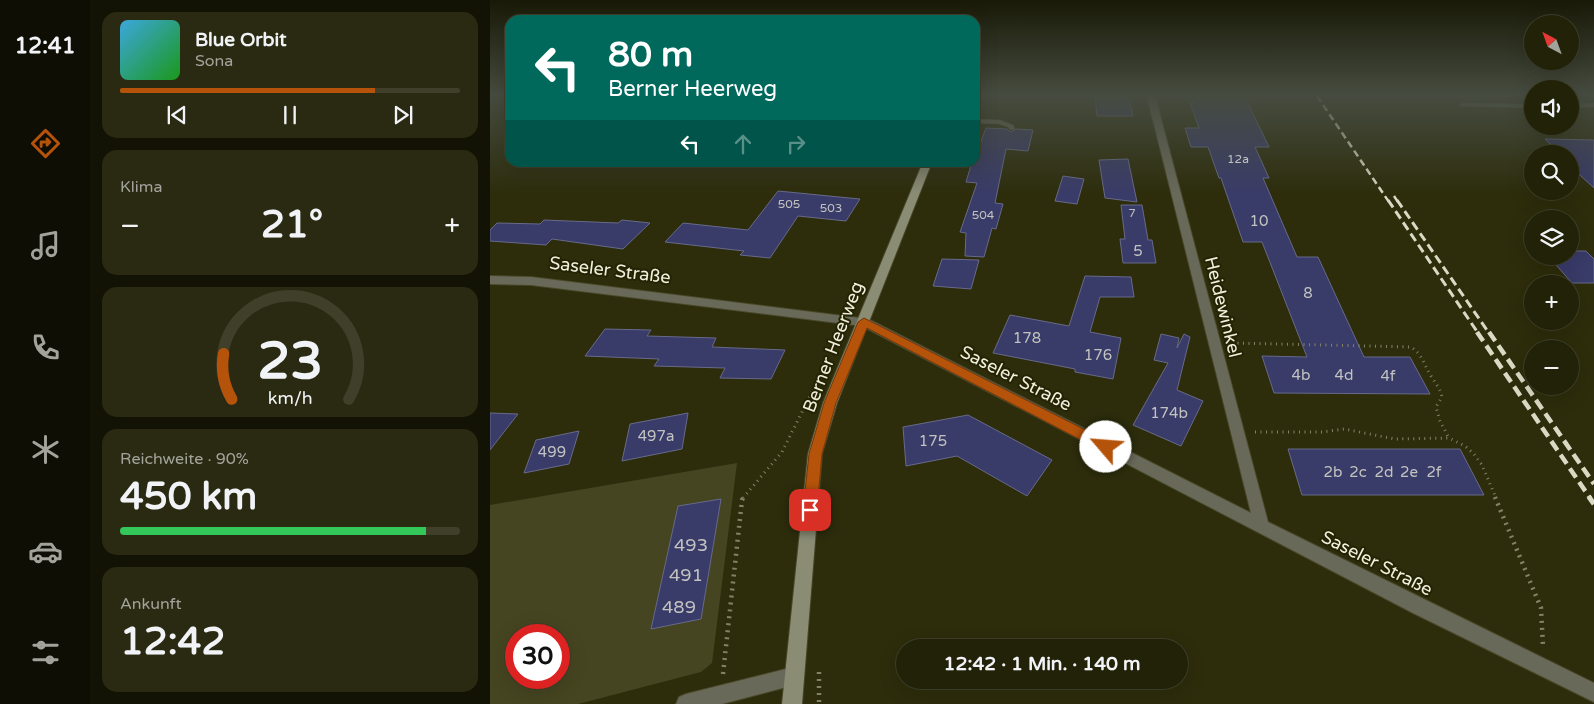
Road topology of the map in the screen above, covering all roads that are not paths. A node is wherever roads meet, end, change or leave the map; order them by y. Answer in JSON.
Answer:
{"nodes":[{"id":1,"x":1159,"y":129,"type":"edge"},
{"id":2,"x":926,"y":167,"type":"edge"},
{"id":3,"x":490,"y":280,"type":"edge"},
{"id":4,"x":864,"y":322,"type":"junction"},
{"id":5,"x":1262,"y":527,"type":"junction"},
{"id":6,"x":794,"y":676,"type":"junction"},
{"id":7,"x":1594,"y":693,"type":"edge"},
{"id":8,"x":686,"y":704,"type":"edge"},
{"id":9,"x":792,"y":704,"type":"edge"}],
"edges":[{"from":1,"to":5,"type":"street","name":"Heidewinkel"},
{"from":2,"to":4,"type":"main road","name":"Berner Heerweg"},
{"from":3,"to":4,"type":"street","name":"Saseler Straße"},
{"from":4,"to":5,"type":"street","name":"Saseler Straße"},
{"from":4,"to":6,"type":"main road","name":"Berner Heerweg"},
{"from":5,"to":7,"type":"street","name":"Saseler Straße"},
{"from":6,"to":8,"type":"street"},
{"from":6,"to":9,"type":"main road","name":"Berner Heerweg"}]}
